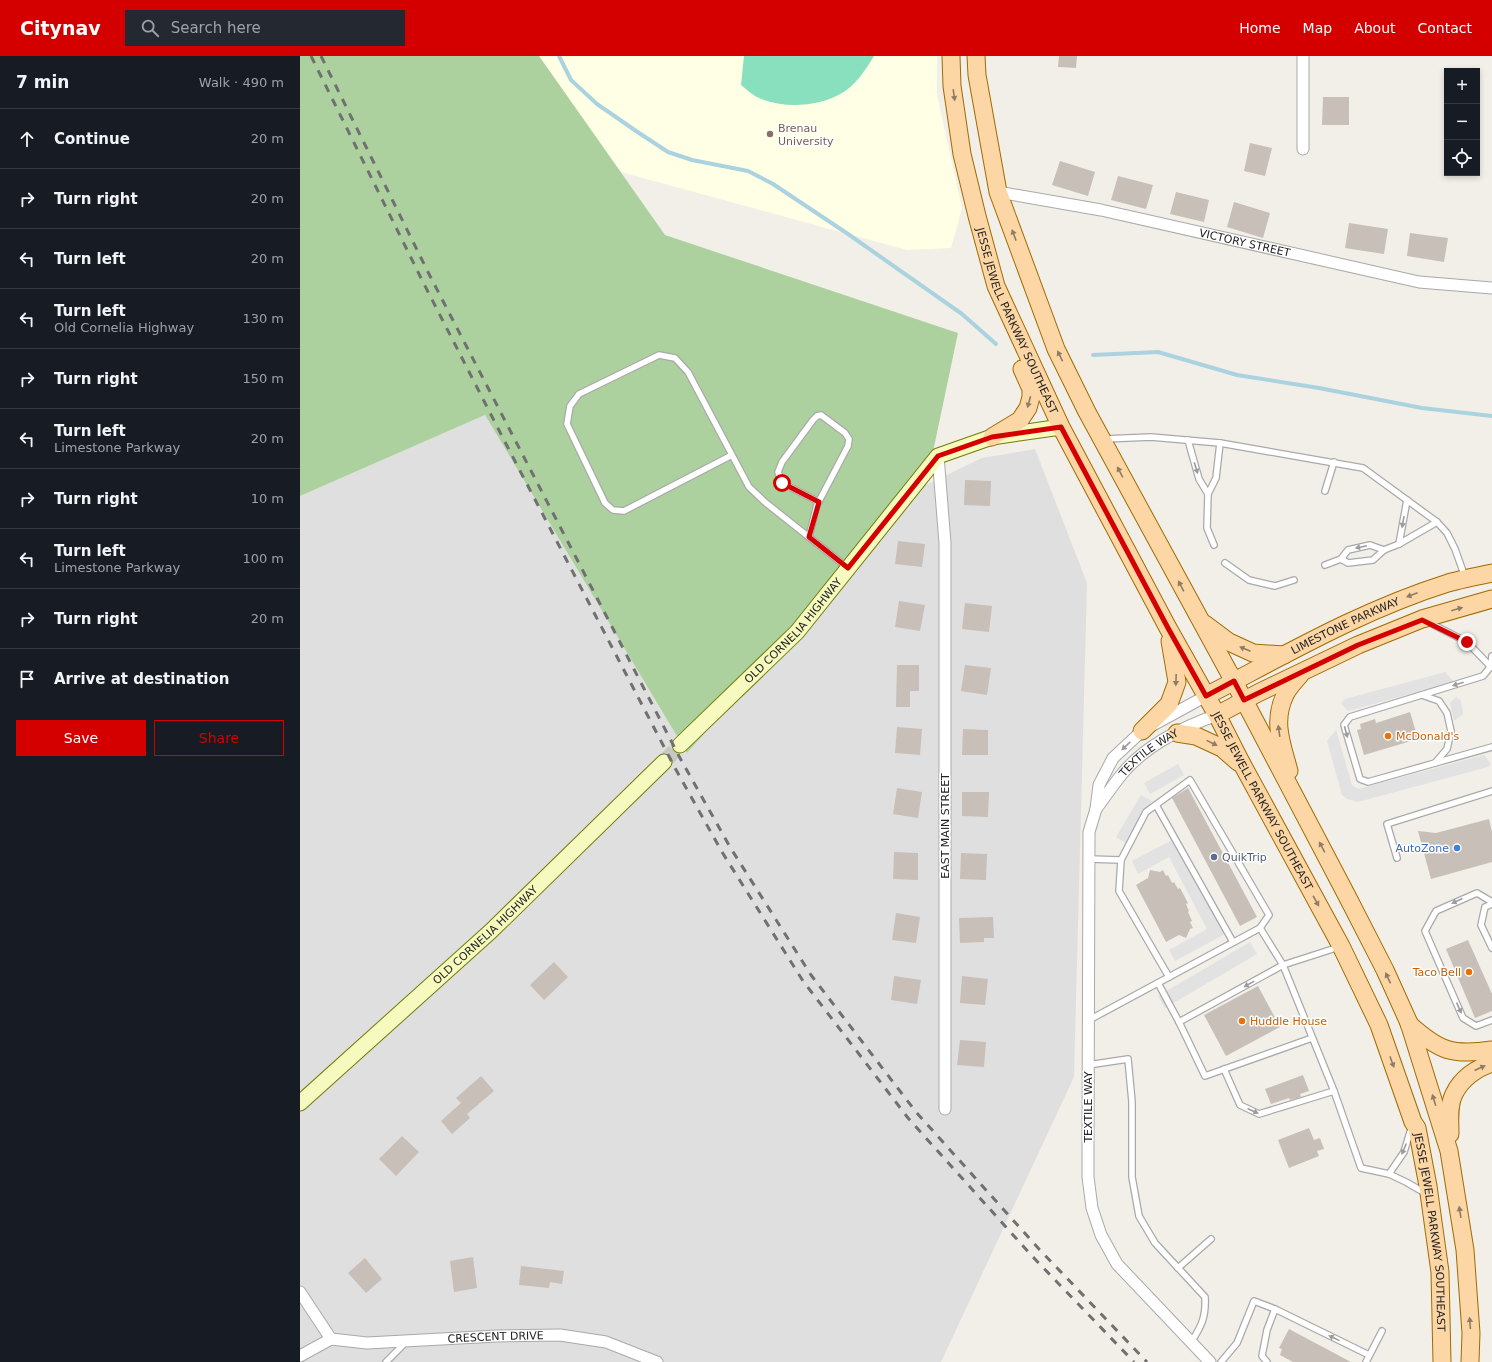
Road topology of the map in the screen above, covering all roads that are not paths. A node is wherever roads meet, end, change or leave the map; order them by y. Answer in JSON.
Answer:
{"nodes":[{"id":1,"x":951,"y":56,"type":"edge"},
{"id":2,"x":976,"y":56,"type":"edge"},
{"id":3,"x":1303,"y":56,"type":"edge"},
{"id":4,"x":1303,"y":149,"type":"dead end"},
{"id":5,"x":998,"y":192,"type":"junction"},
{"id":6,"x":1492,"y":288,"type":"edge"},
{"id":7,"x":1013,"y":325,"type":"junction"},
{"id":8,"x":1061,"y":427,"type":"junction"},
{"id":9,"x":992,"y":437,"type":"junction"},
{"id":10,"x":1102,"y":439,"type":"junction"},
{"id":11,"x":1188,"y":440,"type":"junction"},
{"id":12,"x":1220,"y":442,"type":"junction"},
{"id":13,"x":732,"y":455,"type":"junction"},
{"id":14,"x":938,"y":456,"type":"junction"},
{"id":15,"x":1334,"y":462,"type":"junction"},
{"id":16,"x":1325,"y":491,"type":"dead end"},
{"id":17,"x":1208,"y":494,"type":"junction"},
{"id":18,"x":1407,"y":500,"type":"junction"},
{"id":19,"x":819,"y":502,"type":"junction"},
{"id":20,"x":1437,"y":522,"type":"junction"},
{"id":21,"x":809,"y":537,"type":"junction"},
{"id":22,"x":1399,"y":544,"type":"junction"},
{"id":23,"x":1214,"y":545,"type":"dead end"},
{"id":24,"x":1384,"y":550,"type":"junction"},
{"id":25,"x":1341,"y":559,"type":"junction"},
{"id":26,"x":1224,"y":563,"type":"dead end"},
{"id":27,"x":1325,"y":565,"type":"dead end"},
{"id":28,"x":848,"y":568,"type":"junction"},
{"id":29,"x":1492,"y":573,"type":"edge"},
{"id":30,"x":1466,"y":579,"type":"junction"},
{"id":31,"x":1294,"y":580,"type":"dead end"},
{"id":32,"x":1492,"y":599,"type":"edge"},
{"id":33,"x":1200,"y":620,"type":"junction"},
{"id":34,"x":1422,"y":620,"type":"junction"},
{"id":35,"x":1168,"y":628,"type":"junction"},
{"id":36,"x":1284,"y":655,"type":"junction"},
{"id":37,"x":1492,"y":656,"type":"edge"},
{"id":38,"x":1491,"y":667,"type":"edge"},
{"id":39,"x":1301,"y":673,"type":"junction"},
{"id":40,"x":1234,"y":681,"type":"junction"},
{"id":41,"x":1422,"y":695,"type":"junction"},
{"id":42,"x":1206,"y":696,"type":"junction"},
{"id":43,"x":1244,"y":700,"type":"junction"},
{"id":44,"x":1217,"y":715,"type":"junction"},
{"id":45,"x":1142,"y":731,"type":"junction"},
{"id":46,"x":1177,"y":733,"type":"junction"},
{"id":47,"x":680,"y":745,"type":"tunnel mouth"},
{"id":48,"x":1492,"y":747,"type":"edge"},
{"id":49,"x":664,"y":762,"type":"tunnel mouth"},
{"id":50,"x":1435,"y":763,"type":"junction"},
{"id":51,"x":1242,"y":764,"type":"junction"},
{"id":52,"x":1492,"y":791,"type":"edge"},
{"id":53,"x":1295,"y":796,"type":"junction"},
{"id":54,"x":1156,"y":805,"type":"junction"},
{"id":55,"x":1096,"y":810,"type":"junction"},
{"id":56,"x":1397,"y":858,"type":"dead end"},
{"id":57,"x":1089,"y":859,"type":"junction"},
{"id":58,"x":1121,"y":860,"type":"junction"},
{"id":59,"x":1492,"y":903,"type":"edge"},
{"id":60,"x":1260,"y":928,"type":"junction"},
{"id":61,"x":1233,"y":942,"type":"junction"},
{"id":62,"x":1340,"y":946,"type":"junction"},
{"id":63,"x":1492,"y":948,"type":"edge"},
{"id":64,"x":1283,"y":965,"type":"junction"},
{"id":65,"x":1169,"y":977,"type":"junction"},
{"id":66,"x":1158,"y":982,"type":"junction"},
{"id":67,"x":1088,"y":1020,"type":"junction"},
{"id":68,"x":1492,"y":1020,"type":"edge"},
{"id":69,"x":1179,"y":1022,"type":"junction"},
{"id":70,"x":1409,"y":1023,"type":"junction"},
{"id":71,"x":1312,"y":1038,"type":"junction"},
{"id":72,"x":1492,"y":1050,"type":"edge"},
{"id":73,"x":1492,"y":1063,"type":"edge"},
{"id":74,"x":1088,"y":1065,"type":"junction"},
{"id":75,"x":1224,"y":1070,"type":"junction"},
{"id":76,"x":1334,"y":1091,"type":"junction"},
{"id":77,"x":300,"y":1103,"type":"edge"},
{"id":78,"x":945,"y":1109,"type":"dead end"},
{"id":79,"x":1414,"y":1122,"type":"junction"},
{"id":80,"x":1449,"y":1151,"type":"junction"},
{"id":81,"x":1389,"y":1174,"type":"junction"},
{"id":82,"x":1430,"y":1196,"type":"junction"},
{"id":83,"x":1211,"y":1239,"type":"dead end"},
{"id":84,"x":1178,"y":1268,"type":"junction"},
{"id":85,"x":300,"y":1292,"type":"edge"},
{"id":86,"x":1275,"y":1309,"type":"junction"},
{"id":87,"x":1382,"y":1331,"type":"dead end"},
{"id":88,"x":330,"y":1339,"type":"junction"},
{"id":89,"x":408,"y":1341,"type":"junction"},
{"id":90,"x":1191,"y":1342,"type":"junction"},
{"id":91,"x":1369,"y":1355,"type":"junction"},
{"id":92,"x":300,"y":1356,"type":"edge"},
{"id":93,"x":1440,"y":1359,"type":"edge"},
{"id":94,"x":386,"y":1362,"type":"edge"},
{"id":95,"x":657,"y":1362,"type":"edge"},
{"id":96,"x":1210,"y":1362,"type":"edge"},
{"id":97,"x":1221,"y":1362,"type":"edge"},
{"id":98,"x":1267,"y":1362,"type":"edge"},
{"id":99,"x":1366,"y":1362,"type":"edge"},
{"id":100,"x":1470,"y":1362,"type":"edge"}],
"edges":[{"from":1,"to":7,"type":"main road","name":"JESSE JEWELL PARKWAY SOUTHEAST","one_way":true},
{"from":2,"to":5,"type":"main road"},
{"from":3,"to":4,"type":"street"},
{"from":5,"to":6,"type":"street","name":"VICTORY STREET"},
{"from":10,"to":5,"type":"main road","one_way":true},
{"from":7,"to":8,"type":"main road","name":"JESSE JEWELL PARKWAY SOUTHEAST"},
{"from":7,"to":9,"type":"main road","one_way":true},
{"from":8,"to":9,"type":"street"},
{"from":8,"to":35,"type":"main road","name":"JESSE JEWELL PARKWAY SOUTHEAST"},
{"from":9,"to":14,"type":"street"},
{"from":10,"to":11,"type":"lane"},
{"from":33,"to":10,"type":"main road","one_way":true},
{"from":11,"to":12,"type":"lane"},
{"from":11,"to":17,"type":"lane","one_way":true},
{"from":12,"to":15,"type":"lane"},
{"from":12,"to":17,"type":"lane"},
{"from":13,"to":13,"type":"lane"},
{"from":13,"to":21,"type":"lane"},
{"from":14,"to":28,"type":"street","name":"OLD CORNELIA HIGHWAY"},
{"from":14,"to":78,"type":"street","name":"EAST MAIN STREET"},
{"from":15,"to":16,"type":"lane"},
{"from":15,"to":18,"type":"lane"},
{"from":17,"to":23,"type":"lane"},
{"from":18,"to":20,"type":"lane"},
{"from":18,"to":22,"type":"lane","one_way":true},
{"from":19,"to":19,"type":"lane"},
{"from":19,"to":21,"type":"lane"},
{"from":20,"to":22,"type":"lane"},
{"from":20,"to":30,"type":"lane"},
{"from":21,"to":28,"type":"lane"},
{"from":22,"to":24,"type":"lane"},
{"from":24,"to":25,"type":"lane"},
{"from":24,"to":25,"type":"lane","one_way":true},
{"from":25,"to":27,"type":"lane"},
{"from":26,"to":31,"type":"lane"},
{"from":28,"to":47,"type":"street","name":"OLD CORNELIA HIGHWAY"},
{"from":29,"to":30,"type":"main road","name":"LIMESTONE PARKWAY"},
{"from":30,"to":36,"type":"main road","name":"LIMESTONE PARKWAY","one_way":true},
{"from":34,"to":32,"type":"main road","name":"LIMESTONE PARKWAY","one_way":true},
{"from":36,"to":33,"type":"main road","one_way":true},
{"from":33,"to":40,"type":"main road"},
{"from":34,"to":38,"type":"lane"},
{"from":34,"to":39,"type":"main road","name":"LIMESTONE PARKWAY"},
{"from":35,"to":42,"type":"main road","name":"JESSE JEWELL PARKWAY SOUTHEAST"},
{"from":35,"to":45,"type":"main road","one_way":true},
{"from":36,"to":40,"type":"main road","name":"LIMESTONE PARKWAY"},
{"from":37,"to":38,"type":"lane"},
{"from":38,"to":41,"type":"lane","one_way":true},
{"from":39,"to":43,"type":"main road","name":"LIMESTONE PARKWAY"},
{"from":53,"to":39,"type":"main road","one_way":true},
{"from":40,"to":42,"type":"main road","name":"LIMESTONE PARKWAY"},
{"from":40,"to":43,"type":"main road"},
{"from":41,"to":50,"type":"lane"},
{"from":41,"to":50,"type":"lane","one_way":true},
{"from":42,"to":44,"type":"main road","name":"JESSE JEWELL PARKWAY SOUTHEAST"},
{"from":42,"to":45,"type":"street","name":"TEXTILE WAY"},
{"from":43,"to":44,"type":"main road","name":"LIMESTONE PARKWAY"},
{"from":43,"to":53,"type":"main road"},
{"from":44,"to":46,"type":"street","name":"TEXTILE WAY"},
{"from":44,"to":51,"type":"main road","name":"JESSE JEWELL PARKWAY SOUTHEAST"},
{"from":45,"to":55,"type":"street","name":"TEXTILE WAY","one_way":true},
{"from":46,"to":51,"type":"main road","one_way":true},
{"from":46,"to":55,"type":"street","name":"TEXTILE WAY"},
{"from":48,"to":50,"type":"lane"},
{"from":49,"to":77,"type":"street","name":"OLD CORNELIA HIGHWAY"},
{"from":51,"to":62,"type":"main road","name":"JESSE JEWELL PARKWAY SOUTHEAST","one_way":true},
{"from":52,"to":56,"type":"lane"},
{"from":70,"to":53,"type":"main road","one_way":true},
{"from":54,"to":58,"type":"lane"},
{"from":54,"to":60,"type":"lane"},
{"from":54,"to":61,"type":"lane"},
{"from":55,"to":57,"type":"street","name":"TEXTILE WAY"},
{"from":57,"to":58,"type":"lane"},
{"from":57,"to":67,"type":"street","name":"TEXTILE WAY"},
{"from":58,"to":65,"type":"lane"},
{"from":59,"to":63,"type":"lane"},
{"from":59,"to":68,"type":"lane","one_way":true},
{"from":60,"to":61,"type":"lane"},
{"from":60,"to":64,"type":"lane"},
{"from":61,"to":65,"type":"lane"},
{"from":62,"to":64,"type":"lane"},
{"from":62,"to":79,"type":"main road","name":"JESSE JEWELL PARKWAY SOUTHEAST","one_way":true},
{"from":64,"to":69,"type":"lane","one_way":true},
{"from":64,"to":71,"type":"lane"},
{"from":65,"to":66,"type":"lane"},
{"from":66,"to":67,"type":"lane"},
{"from":66,"to":69,"type":"lane"},
{"from":67,"to":74,"type":"street","name":"TEXTILE WAY"},
{"from":69,"to":75,"type":"lane"},
{"from":70,"to":72,"type":"main road"},
{"from":80,"to":70,"type":"main road","one_way":true},
{"from":71,"to":75,"type":"lane"},
{"from":71,"to":76,"type":"lane"},
{"from":80,"to":73,"type":"main road","one_way":true},
{"from":74,"to":84,"type":"lane"},
{"from":74,"to":90,"type":"street","name":"TEXTILE WAY"},
{"from":75,"to":76,"type":"lane","one_way":true},
{"from":76,"to":81,"type":"lane"},
{"from":79,"to":81,"type":"lane","one_way":true},
{"from":79,"to":82,"type":"main road","name":"JESSE JEWELL PARKWAY SOUTHEAST"},
{"from":100,"to":80,"type":"main road","one_way":true},
{"from":81,"to":82,"type":"lane"},
{"from":82,"to":93,"type":"main road","name":"JESSE JEWELL PARKWAY SOUTHEAST"},
{"from":83,"to":84,"type":"lane"},
{"from":84,"to":90,"type":"lane"},
{"from":85,"to":88,"type":"street"},
{"from":91,"to":86,"type":"lane","one_way":true},
{"from":86,"to":97,"type":"lane"},
{"from":86,"to":98,"type":"lane"},
{"from":87,"to":91,"type":"lane"},
{"from":88,"to":89,"type":"street","name":"CRESCENT DRIVE"},
{"from":88,"to":92,"type":"street"},
{"from":89,"to":94,"type":"lane"},
{"from":89,"to":95,"type":"street","name":"CRESCENT DRIVE"},
{"from":90,"to":96,"type":"street","name":"TEXTILE WAY"},
{"from":91,"to":99,"type":"lane"}]}
